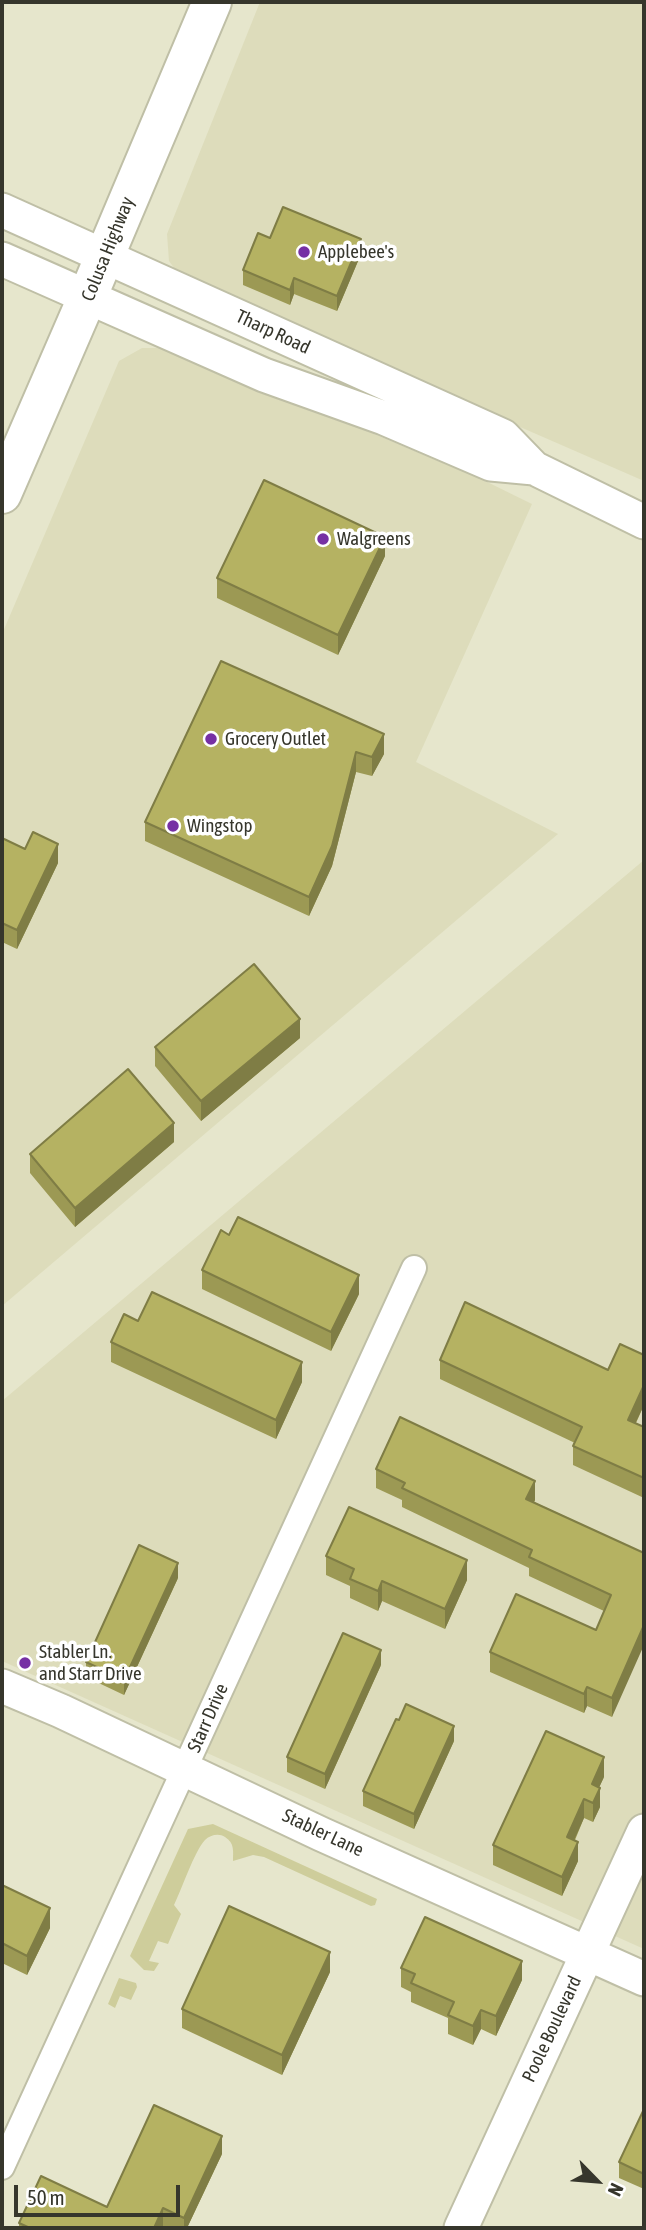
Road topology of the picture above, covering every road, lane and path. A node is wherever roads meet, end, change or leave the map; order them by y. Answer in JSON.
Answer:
{"nodes":[{"id":1,"x":212,"y":2,"type":"edge"},
{"id":2,"x":2,"y":210,"type":"edge"},
{"id":3,"x":105,"y":256,"type":"junction"},
{"id":4,"x":2,"y":259,"type":"edge"},
{"id":5,"x":87,"y":298,"type":"junction"},
{"id":6,"x":534,"y":468,"type":"junction"},
{"id":7,"x":2,"y":494,"type":"edge"},
{"id":8,"x":644,"y":522,"type":"edge"},
{"id":9,"x":414,"y":1268,"type":"dead end"},
{"id":10,"x":2,"y":1686,"type":"edge"},
{"id":11,"x":184,"y":1770,"type":"junction"},
{"id":12,"x":644,"y":1830,"type":"edge"},
{"id":13,"x":587,"y":1953,"type":"junction"},
{"id":14,"x":644,"y":1979,"type":"edge"},
{"id":15,"x":2,"y":2167,"type":"edge"},
{"id":16,"x":461,"y":2228,"type":"edge"}],
"edges":[{"from":1,"to":3,"type":"highway","name":"Colusa Highway"},
{"from":2,"to":3,"type":"street","name":"Tharp Road"},
{"from":3,"to":5,"type":"highway","name":"Colusa Highway"},
{"from":3,"to":6,"type":"street","name":"Tharp Road"},
{"from":4,"to":5,"type":"street","name":"Tharp Road"},
{"from":5,"to":6,"type":"street","name":"Tharp Road"},
{"from":5,"to":7,"type":"highway","name":"Colusa Highway"},
{"from":6,"to":8,"type":"street","name":"Tharp Road"},
{"from":9,"to":11,"type":"street","name":"Starr Drive"},
{"from":10,"to":11,"type":"street","name":"Stabler Lane"},
{"from":11,"to":13,"type":"street","name":"Stabler Lane"},
{"from":11,"to":15,"type":"street","name":"Starr Drive"},
{"from":12,"to":13,"type":"street","name":"Poole Boulevard"},
{"from":13,"to":14,"type":"street","name":"Stabler Lane"},
{"from":13,"to":16,"type":"street","name":"Poole Boulevard"}]}
